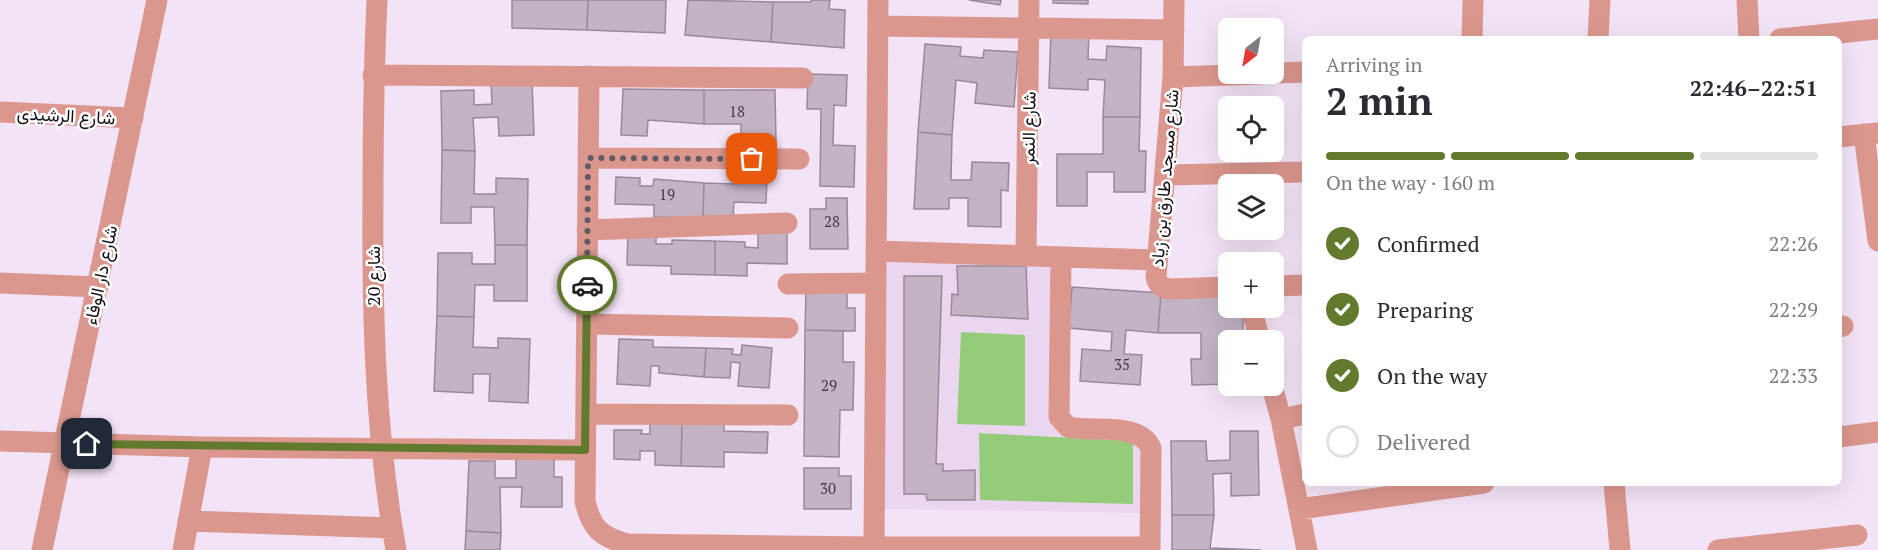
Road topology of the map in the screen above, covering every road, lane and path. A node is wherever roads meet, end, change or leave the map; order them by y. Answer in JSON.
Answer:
{"nodes":[{"id":1,"x":157,"y":0,"type":"edge"},
{"id":2,"x":377,"y":0,"type":"edge"},
{"id":3,"x":878,"y":0,"type":"edge"},
{"id":4,"x":1029,"y":0,"type":"edge"},
{"id":5,"x":1174,"y":0,"type":"edge"},
{"id":6,"x":1473,"y":0,"type":"edge"},
{"id":7,"x":1600,"y":0,"type":"edge"},
{"id":8,"x":1747,"y":0,"type":"edge"},
{"id":9,"x":878,"y":26,"type":"junction"},
{"id":10,"x":1029,"y":28,"type":"junction"},
{"id":11,"x":1878,"y":29,"type":"edge"},
{"id":12,"x":1174,"y":30,"type":"junction"},
{"id":13,"x":1472,"y":36,"type":"edge"},
{"id":14,"x":1598,"y":36,"type":"edge"},
{"id":15,"x":1749,"y":36,"type":"edge"},
{"id":16,"x":1809,"y":36,"type":"edge"},
{"id":17,"x":1302,"y":72,"type":"edge"},
{"id":18,"x":1284,"y":73,"type":"edge"},
{"id":19,"x":373,"y":75,"type":"junction"},
{"id":20,"x":1218,"y":75,"type":"edge"},
{"id":21,"x":588,"y":76,"type":"junction"},
{"id":22,"x":1173,"y":77,"type":"junction"},
{"id":23,"x":803,"y":78,"type":"dead end"},
{"id":24,"x":0,"y":112,"type":"edge"},
{"id":25,"x":133,"y":118,"type":"junction"},
{"id":26,"x":1871,"y":134,"type":"edge"},
{"id":27,"x":1842,"y":137,"type":"edge"},
{"id":28,"x":588,"y":158,"type":"junction"},
{"id":29,"x":799,"y":159,"type":"dead end"},
{"id":30,"x":1302,"y":172,"type":"edge"},
{"id":31,"x":1166,"y":176,"type":"junction"},
{"id":32,"x":787,"y":223,"type":"dead end"},
{"id":33,"x":587,"y":230,"type":"junction"},
{"id":34,"x":1878,"y":241,"type":"edge"},
{"id":35,"x":876,"y":251,"type":"junction"},
{"id":36,"x":1026,"y":256,"type":"junction"},
{"id":37,"x":1061,"y":257,"type":"junction"},
{"id":38,"x":1157,"y":260,"type":"junction"},
{"id":39,"x":0,"y":283,"type":"edge"},
{"id":40,"x":876,"y":283,"type":"junction"},
{"id":41,"x":788,"y":284,"type":"dead end"},
{"id":42,"x":1302,"y":285,"type":"edge"},
{"id":43,"x":1284,"y":286,"type":"edge"},
{"id":44,"x":98,"y":287,"type":"junction"},
{"id":45,"x":1218,"y":287,"type":"edge"},
{"id":46,"x":587,"y":324,"type":"junction"},
{"id":47,"x":788,"y":328,"type":"dead end"},
{"id":48,"x":1275,"y":396,"type":"edge"},
{"id":49,"x":586,"y":414,"type":"junction"},
{"id":50,"x":1302,"y":414,"type":"edge"},
{"id":51,"x":788,"y":415,"type":"dead end"},
{"id":52,"x":1281,"y":418,"type":"junction"},
{"id":53,"x":1878,"y":432,"type":"edge"},
{"id":54,"x":1842,"y":437,"type":"edge"},
{"id":55,"x":0,"y":441,"type":"edge"},
{"id":56,"x":64,"y":444,"type":"junction"},
{"id":57,"x":202,"y":447,"type":"junction"},
{"id":58,"x":381,"y":447,"type":"junction"},
{"id":59,"x":585,"y":450,"type":"junction"},
{"id":60,"x":1463,"y":486,"type":"edge"},
{"id":61,"x":1614,"y":486,"type":"edge"},
{"id":62,"x":1300,"y":509,"type":"junction"},
{"id":63,"x":188,"y":521,"type":"junction"},
{"id":64,"x":392,"y":528,"type":"junction"},
{"id":65,"x":1857,"y":536,"type":"dead end"},
{"id":66,"x":627,"y":547,"type":"edge"},
{"id":67,"x":874,"y":548,"type":"junction"},
{"id":68,"x":1150,"y":548,"type":"edge"},
{"id":69,"x":42,"y":550,"type":"edge"},
{"id":70,"x":183,"y":550,"type":"edge"},
{"id":71,"x":396,"y":550,"type":"edge"},
{"id":72,"x":1308,"y":550,"type":"edge"},
{"id":73,"x":1620,"y":550,"type":"edge"},
{"id":74,"x":1718,"y":550,"type":"edge"}],
"edges":[{"from":1,"to":25,"type":"street","name":"شارع دار الوفاء"},
{"from":2,"to":19,"type":"street","name":"شارع 20"},
{"from":3,"to":9,"type":"street"},
{"from":4,"to":10,"type":"street","name":"شارع النمر"},
{"from":5,"to":12,"type":"street","name":"شارع مسجد طارق بن زياد"},
{"from":6,"to":13,"type":"street"},
{"from":7,"to":14,"type":"street"},
{"from":8,"to":15,"type":"street"},
{"from":9,"to":10,"type":"street"},
{"from":9,"to":35,"type":"street"},
{"from":10,"to":12,"type":"street"},
{"from":10,"to":36,"type":"street","name":"شارع النمر"},
{"from":11,"to":16,"type":"street"},
{"from":12,"to":22,"type":"street","name":"شارع مسجد طارق بن زياد"},
{"from":17,"to":18,"type":"street"},
{"from":19,"to":21,"type":"street"},
{"from":19,"to":58,"type":"street","name":"شارع 20"},
{"from":20,"to":22,"type":"street"},
{"from":21,"to":23,"type":"street"},
{"from":21,"to":28,"type":"street"},
{"from":22,"to":31,"type":"street","name":"شارع مسجد طارق بن زياد"},
{"from":24,"to":25,"type":"street","name":"شارع الرشيدى"},
{"from":25,"to":44,"type":"street","name":"شارع دار الوفاء"},
{"from":26,"to":27,"type":"street"},
{"from":26,"to":34,"type":"street"},
{"from":28,"to":29,"type":"street"},
{"from":28,"to":33,"type":"street"},
{"from":30,"to":31,"type":"street"},
{"from":31,"to":38,"type":"street","name":"شارع مسجد طارق بن زياد"},
{"from":32,"to":33,"type":"street"},
{"from":33,"to":46,"type":"street"},
{"from":35,"to":36,"type":"street"},
{"from":35,"to":40,"type":"street"},
{"from":36,"to":37,"type":"street"},
{"from":37,"to":38,"type":"street"},
{"from":37,"to":68,"type":"street"},
{"from":38,"to":45,"type":"street","name":"شارع مسجد طارق بن زياد"},
{"from":39,"to":44,"type":"street"},
{"from":40,"to":41,"type":"street"},
{"from":40,"to":67,"type":"street"},
{"from":42,"to":43,"type":"street"},
{"from":44,"to":56,"type":"street","name":"شارع دار الوفاء"},
{"from":46,"to":47,"type":"street"},
{"from":46,"to":49,"type":"street"},
{"from":48,"to":52,"type":"street"},
{"from":49,"to":51,"type":"street"},
{"from":49,"to":59,"type":"street"},
{"from":50,"to":52,"type":"street"},
{"from":52,"to":62,"type":"street"},
{"from":53,"to":54,"type":"street"},
{"from":55,"to":56,"type":"street"},
{"from":56,"to":57,"type":"street"},
{"from":56,"to":69,"type":"street","name":"شارع دار الوفاء"},
{"from":57,"to":58,"type":"street"},
{"from":57,"to":63,"type":"street"},
{"from":58,"to":59,"type":"street"},
{"from":58,"to":64,"type":"street","name":"شارع 20"},
{"from":59,"to":66,"type":"street"},
{"from":60,"to":62,"type":"street"},
{"from":61,"to":73,"type":"street"},
{"from":62,"to":72,"type":"street"},
{"from":63,"to":64,"type":"street"},
{"from":63,"to":70,"type":"street"},
{"from":64,"to":71,"type":"street","name":"شارع 20"},
{"from":65,"to":74,"type":"street"},
{"from":66,"to":67,"type":"street"},
{"from":67,"to":68,"type":"street"}]}
